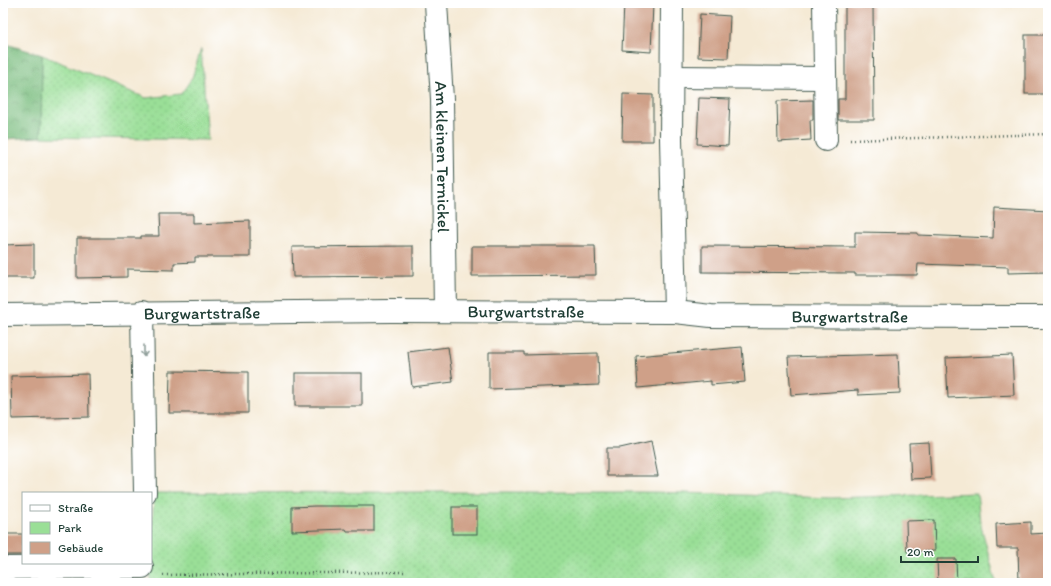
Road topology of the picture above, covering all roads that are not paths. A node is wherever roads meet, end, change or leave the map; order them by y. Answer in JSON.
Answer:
{"nodes":[{"id":1,"x":436,"y":3,"type":"edge"},
{"id":2,"x":672,"y":3,"type":"edge"},
{"id":3,"x":824,"y":3,"type":"edge"},
{"id":4,"x":672,"y":77,"type":"junction"},
{"id":5,"x":824,"y":78,"type":"junction"},
{"id":6,"x":826,"y":140,"type":"road end"},
{"id":7,"x":445,"y":311,"type":"junction"},
{"id":8,"x":142,"y":312,"type":"junction"},
{"id":9,"x":675,"y":312,"type":"junction"},
{"id":10,"x":3,"y":315,"type":"edge"},
{"id":11,"x":1048,"y":317,"type":"edge"},
{"id":12,"x":145,"y":492,"type":"edge"},
{"id":13,"x":3,"y":568,"type":"edge"},
{"id":14,"x":146,"y":572,"type":"edge"}],
"edges":[{"from":1,"to":7,"type":"street","name":"Am kleinen Ternickel"},
{"from":2,"to":4,"type":"street"},
{"from":3,"to":5,"type":"street"},
{"from":4,"to":5,"type":"street"},
{"from":4,"to":9,"type":"street"},
{"from":5,"to":6,"type":"street"},
{"from":7,"to":8,"type":"street","name":"Burgwartstraße"},
{"from":7,"to":9,"type":"street","name":"Burgwartstraße"},
{"from":8,"to":10,"type":"street","name":"Burgwartstraße"},
{"from":8,"to":12,"type":"street","one_way":true},
{"from":9,"to":11,"type":"street","name":"Burgwartstraße"},
{"from":13,"to":14,"type":"street"}]}
